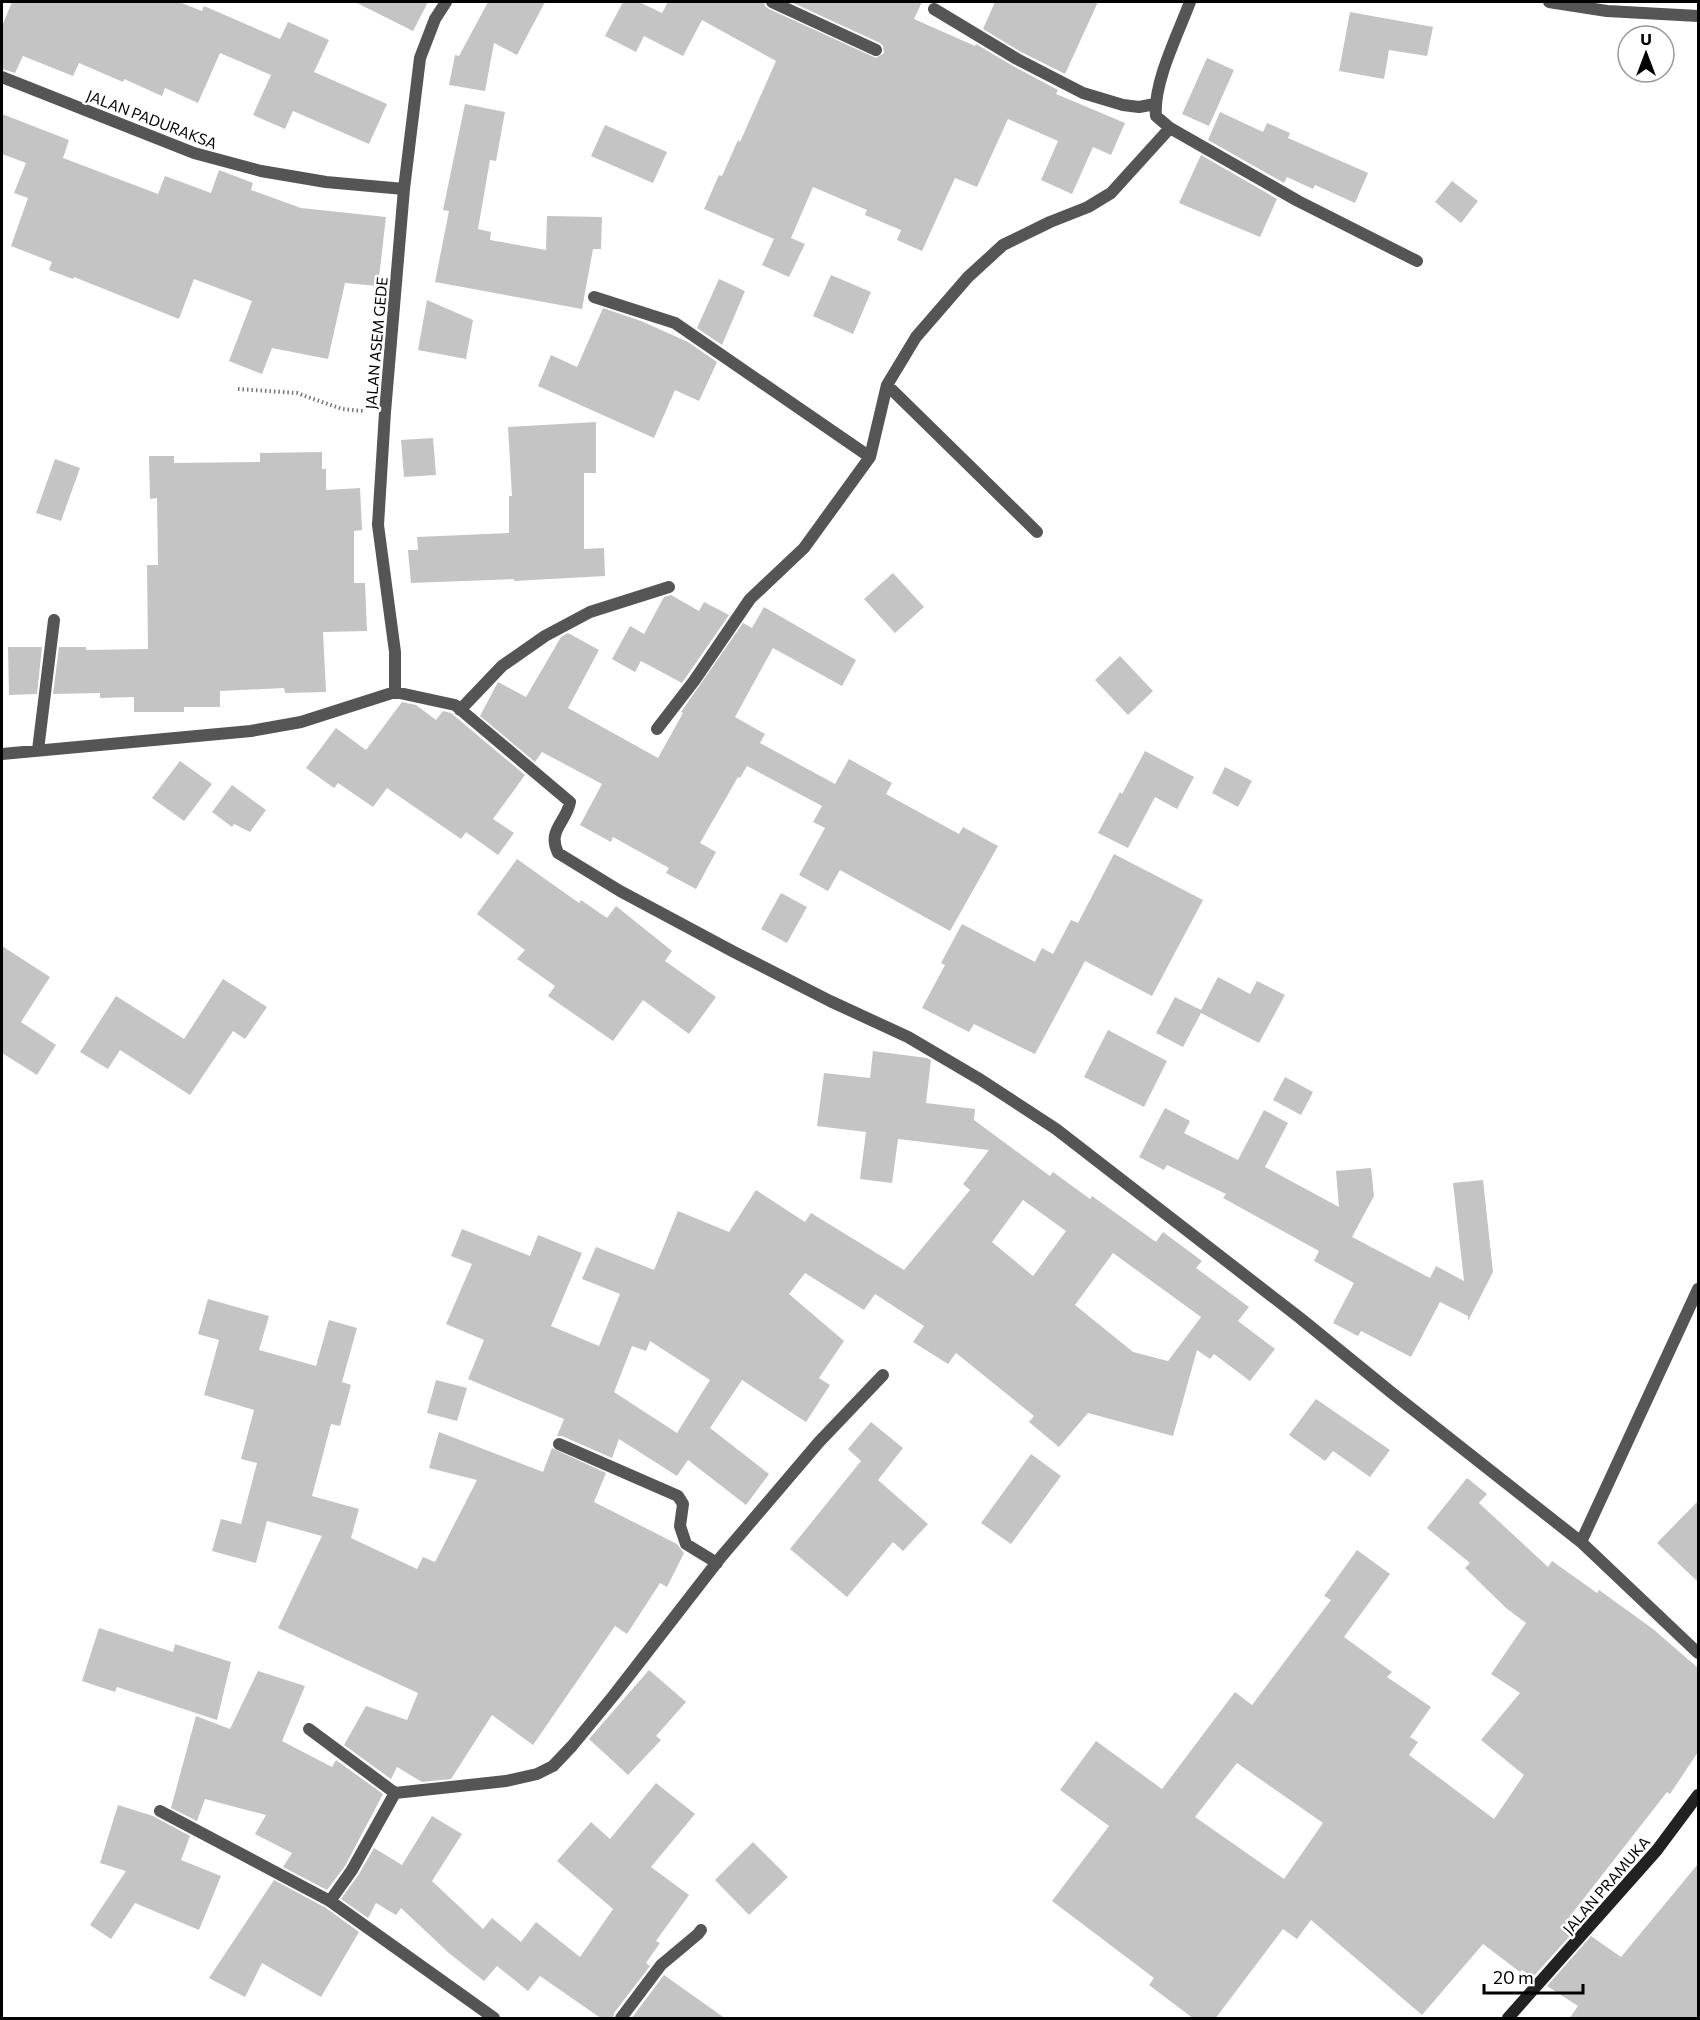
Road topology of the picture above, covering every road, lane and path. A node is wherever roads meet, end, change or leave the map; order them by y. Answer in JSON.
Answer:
{"nodes":[{"id":1,"x":446,"y":2,"type":"edge"},
{"id":2,"x":772,"y":2,"type":"edge"},
{"id":3,"x":1190,"y":2,"type":"edge"},
{"id":4,"x":1549,"y":2,"type":"edge"},
{"id":5,"x":934,"y":9,"type":"dead end"},
{"id":6,"x":1698,"y":16,"type":"edge"},
{"id":7,"x":876,"y":50,"type":"dead end"},
{"id":8,"x":2,"y":77,"type":"edge"},
{"id":9,"x":1155,"y":104,"type":"junction"},
{"id":10,"x":1170,"y":128,"type":"junction"},
{"id":11,"x":404,"y":189,"type":"junction"},
{"id":12,"x":1417,"y":261,"type":"dead end"},
{"id":13,"x":594,"y":297,"type":"dead end"},
{"id":14,"x":887,"y":385,"type":"junction"},
{"id":15,"x":238,"y":389,"type":"dead end"},
{"id":16,"x":385,"y":412,"type":"junction"},
{"id":17,"x":870,"y":457,"type":"junction"},
{"id":18,"x":1037,"y":532,"type":"dead end"},
{"id":19,"x":669,"y":587,"type":"dead end"},
{"id":20,"x":54,"y":620,"type":"dead end"},
{"id":21,"x":395,"y":692,"type":"junction"},
{"id":22,"x":460,"y":710,"type":"junction"},
{"id":23,"x":657,"y":729,"type":"dead end"},
{"id":24,"x":38,"y":750,"type":"junction"},
{"id":25,"x":2,"y":754,"type":"edge"},
{"id":26,"x":1698,"y":1289,"type":"edge"},
{"id":27,"x":883,"y":1375,"type":"dead end"},
{"id":28,"x":559,"y":1444,"type":"dead end"},
{"id":29,"x":1581,"y":1542,"type":"junction"},
{"id":30,"x":717,"y":1563,"type":"junction"},
{"id":31,"x":1698,"y":1653,"type":"edge"},
{"id":32,"x":309,"y":1729,"type":"dead end"},
{"id":33,"x":395,"y":1794,"type":"junction"},
{"id":34,"x":1698,"y":1795,"type":"edge"},
{"id":35,"x":160,"y":1811,"type":"dead end"},
{"id":36,"x":330,"y":1901,"type":"junction"},
{"id":37,"x":700,"y":1930,"type":"dead end"},
{"id":38,"x":494,"y":2019,"type":"edge"},
{"id":39,"x":621,"y":2019,"type":"edge"},
{"id":40,"x":1508,"y":2019,"type":"edge"}],
"edges":[{"from":1,"to":11,"type":"street","name":"JALAN ASEM GEDE"},
{"from":2,"to":7,"type":"street"},
{"from":3,"to":9,"type":"street"},
{"from":4,"to":6,"type":"street"},
{"from":5,"to":9,"type":"street"},
{"from":8,"to":11,"type":"street","name":"JALAN PADURAKSA"},
{"from":9,"to":10,"type":"street"},
{"from":10,"to":12,"type":"street"},
{"from":10,"to":14,"type":"street"},
{"from":11,"to":16,"type":"street","name":"JALAN ASEM GEDE"},
{"from":13,"to":17,"type":"street"},
{"from":14,"to":17,"type":"street"},
{"from":14,"to":18,"type":"street"},
{"from":15,"to":16,"type":"path"},
{"from":16,"to":21,"type":"street","name":"JALAN ASEM GEDE"},
{"from":17,"to":23,"type":"street"},
{"from":19,"to":22,"type":"street"},
{"from":20,"to":24,"type":"street"},
{"from":21,"to":22,"type":"street"},
{"from":21,"to":24,"type":"street"},
{"from":22,"to":29,"type":"street"},
{"from":24,"to":25,"type":"street"},
{"from":26,"to":29,"type":"street"},
{"from":27,"to":30,"type":"street"},
{"from":28,"to":30,"type":"street"},
{"from":29,"to":31,"type":"street"},
{"from":30,"to":33,"type":"street"},
{"from":32,"to":33,"type":"street"},
{"from":33,"to":36,"type":"street"},
{"from":34,"to":40,"type":"street","name":"JALAN PRAMUKA"},
{"from":35,"to":36,"type":"street"},
{"from":36,"to":38,"type":"street"},
{"from":37,"to":39,"type":"street"}]}
